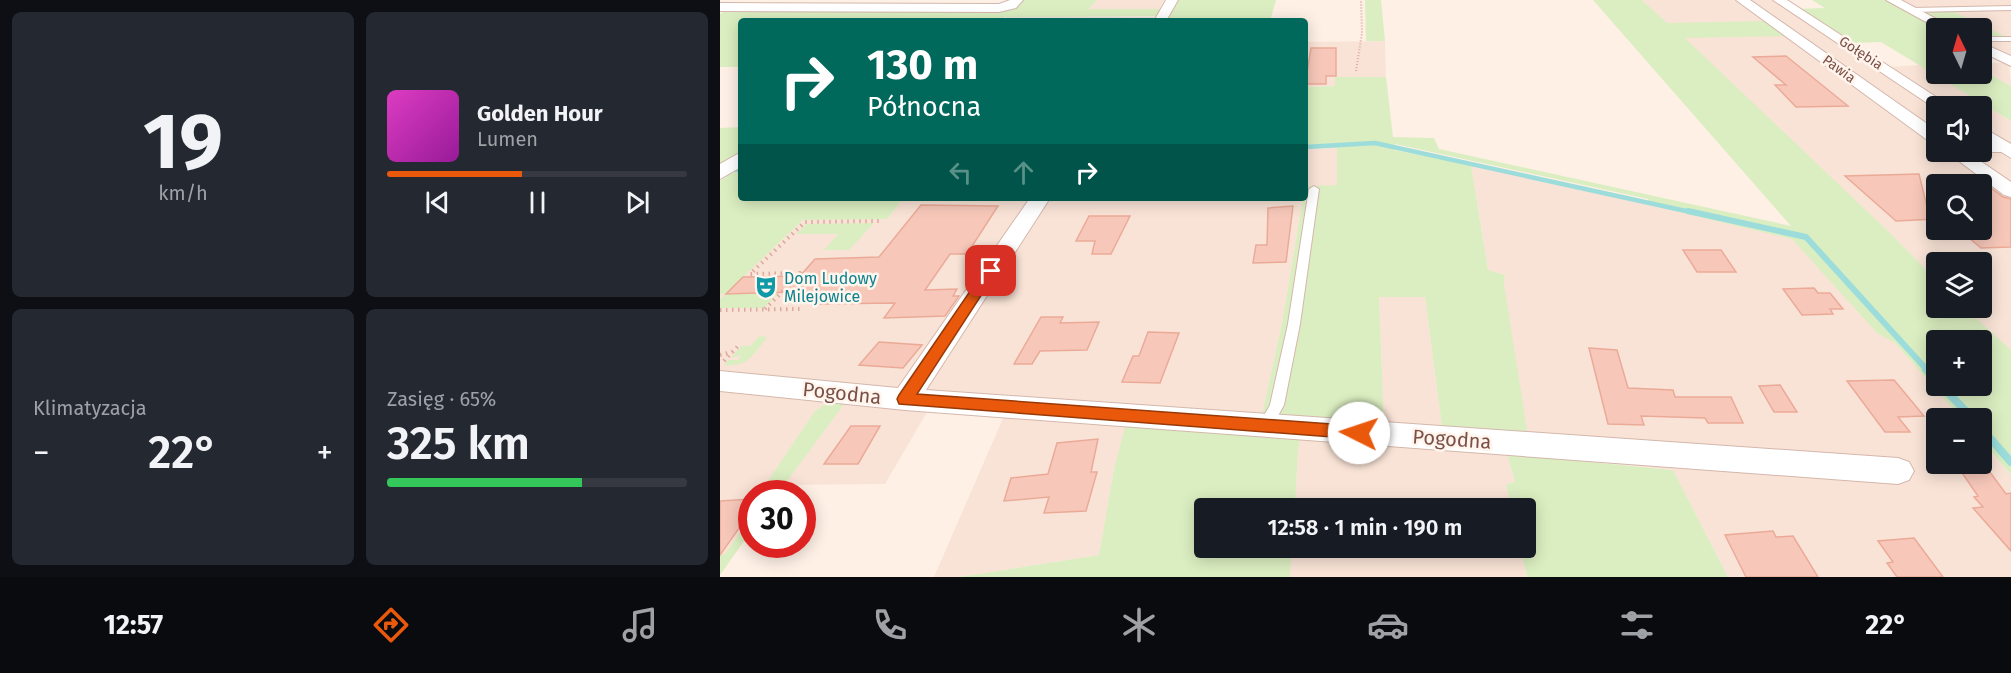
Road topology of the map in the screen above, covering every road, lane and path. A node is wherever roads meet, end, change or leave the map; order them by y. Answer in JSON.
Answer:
{"nodes":[{"id":1,"x":1017,"y":0,"type":"edge"},
{"id":2,"x":1172,"y":0,"type":"edge"},
{"id":3,"x":1361,"y":0,"type":"edge"},
{"id":4,"x":1742,"y":0,"type":"edge"},
{"id":5,"x":1779,"y":0,"type":"edge"},
{"id":6,"x":1892,"y":0,"type":"edge"},
{"id":7,"x":720,"y":8,"type":"edge"},
{"id":8,"x":2011,"y":8,"type":"edge"},
{"id":9,"x":1911,"y":9,"type":"junction"},
{"id":10,"x":1162,"y":18,"type":"edge"},
{"id":11,"x":1928,"y":18,"type":"edge"},
{"id":12,"x":1992,"y":39,"type":"edge"},
{"id":13,"x":2011,"y":39,"type":"edge"},
{"id":14,"x":1992,"y":52,"type":"edge"},
{"id":15,"x":2011,"y":62,"type":"edge"},
{"id":16,"x":1356,"y":71,"type":"dead end"},
{"id":17,"x":1927,"y":96,"type":"edge"},
{"id":18,"x":1926,"y":131,"type":"edge"},
{"id":19,"x":1992,"y":139,"type":"edge"},
{"id":20,"x":1992,"y":149,"type":"edge"},
{"id":21,"x":2009,"y":150,"type":"edge"},
{"id":22,"x":738,"y":160,"type":"edge"},
{"id":23,"x":1970,"y":162,"type":"edge"},
{"id":24,"x":720,"y":173,"type":"edge"},
{"id":25,"x":1314,"y":189,"type":"dead end"},
{"id":26,"x":2011,"y":191,"type":"edge"},
{"id":27,"x":1038,"y":201,"type":"edge"},
{"id":28,"x":880,"y":221,"type":"dead end"},
{"id":29,"x":791,"y":282,"type":"dead end"},
{"id":30,"x":787,"y":287,"type":"dead end"},
{"id":31,"x":765,"y":309,"type":"junction"},
{"id":32,"x":802,"y":309,"type":"dead end"},
{"id":33,"x":720,"y":310,"type":"edge"},
{"id":34,"x":738,"y":346,"type":"dead end"},
{"id":35,"x":732,"y":352,"type":"junction"},
{"id":36,"x":720,"y":355,"type":"edge"},
{"id":37,"x":720,"y":365,"type":"edge"},
{"id":38,"x":720,"y":381,"type":"edge"},
{"id":39,"x":905,"y":399,"type":"junction"},
{"id":40,"x":1265,"y":426,"type":"junction"},
{"id":41,"x":1898,"y":471,"type":"dead end"}],
"edges":[{"from":1,"to":7,"type":"street"},
{"from":2,"to":10,"type":"street"},
{"from":3,"to":16,"type":"path"},
{"from":4,"to":18,"type":"street","name":"Pawia"},
{"from":5,"to":17,"type":"street","name":"Gołębia"},
{"from":6,"to":9,"type":"street"},
{"from":8,"to":9,"type":"lane"},
{"from":9,"to":11,"type":"street"},
{"from":12,"to":13,"type":"lane"},
{"from":14,"to":15,"type":"street"},
{"from":19,"to":21,"type":"street"},
{"from":20,"to":21,"type":"lane"},
{"from":22,"to":24,"type":"street"},
{"from":23,"to":26,"type":"street"},
{"from":25,"to":40,"type":"lane"},
{"from":27,"to":39,"type":"street"},
{"from":28,"to":29,"type":"path"},
{"from":30,"to":31,"type":"path"},
{"from":31,"to":32,"type":"path"},
{"from":31,"to":33,"type":"path"},
{"from":34,"to":35,"type":"path"},
{"from":35,"to":36,"type":"path"},
{"from":35,"to":37,"type":"path"},
{"from":38,"to":39,"type":"street","name":"Pogodna"},
{"from":39,"to":40,"type":"street","name":"Pogodna"},
{"from":40,"to":41,"type":"street","name":"Pogodna"}]}
